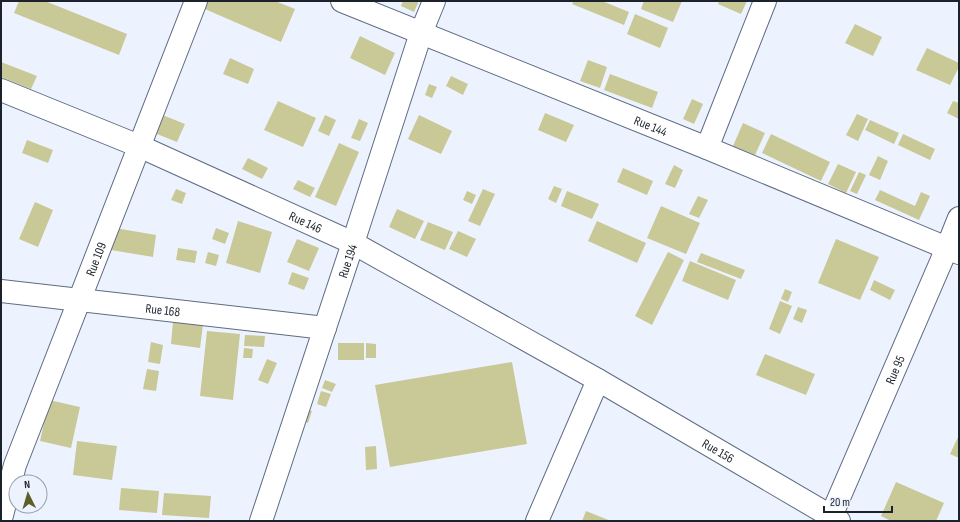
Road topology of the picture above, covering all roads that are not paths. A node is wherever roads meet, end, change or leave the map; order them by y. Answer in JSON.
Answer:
{"nodes":[{"id":1,"x":196,"y":1,"type":"edge"},
{"id":2,"x":342,"y":1,"type":"edge"},
{"id":3,"x":434,"y":1,"type":"edge"},
{"id":4,"x":765,"y":1,"type":"edge"},
{"id":5,"x":421,"y":33,"type":"junction"},
{"id":6,"x":1,"y":90,"type":"edge"},
{"id":7,"x":139,"y":146,"type":"junction"},
{"id":8,"x":707,"y":148,"type":"junction"},
{"id":9,"x":959,"y":218,"type":"edge"},
{"id":10,"x":353,"y":243,"type":"junction"},
{"id":11,"x":953,"y":251,"type":"edge"},
{"id":12,"x":1,"y":291,"type":"edge"},
{"id":13,"x":79,"y":300,"type":"junction"},
{"id":14,"x":325,"y":328,"type":"junction"},
{"id":15,"x":598,"y":380,"type":"junction"},
{"id":16,"x":8,"y":464,"type":"edge"},
{"id":17,"x":1,"y":519,"type":"edge"},
{"id":18,"x":833,"y":519,"type":"edge"},
{"id":19,"x":261,"y":521,"type":"edge"},
{"id":20,"x":537,"y":521,"type":"edge"}],
"edges":[{"from":1,"to":7,"type":"street","name":"Rue 109"},
{"from":2,"to":5,"type":"street","name":"Rue 144"},
{"from":3,"to":5,"type":"street","name":"Rue 194"},
{"from":4,"to":8,"type":"street"},
{"from":5,"to":8,"type":"street","name":"Rue 144"},
{"from":5,"to":10,"type":"street","name":"Rue 194"},
{"from":6,"to":7,"type":"street","name":"Rue 146"},
{"from":7,"to":10,"type":"street","name":"Rue 146"},
{"from":7,"to":13,"type":"street","name":"Rue 109"},
{"from":8,"to":11,"type":"street","name":"Rue 144"},
{"from":9,"to":11,"type":"street","name":"Rue 95"},
{"from":10,"to":14,"type":"street","name":"Rue 194"},
{"from":10,"to":15,"type":"street","name":"Rue 146"},
{"from":11,"to":18,"type":"street","name":"Rue 95"},
{"from":12,"to":13,"type":"street","name":"Rue 168"},
{"from":13,"to":14,"type":"street","name":"Rue 168"},
{"from":13,"to":16,"type":"street","name":"Rue 109"},
{"from":14,"to":19,"type":"street","name":"Rue 194"},
{"from":15,"to":18,"type":"street","name":"Rue 156"},
{"from":15,"to":20,"type":"street"},
{"from":16,"to":17,"type":"street","name":"Rue 109"}]}
